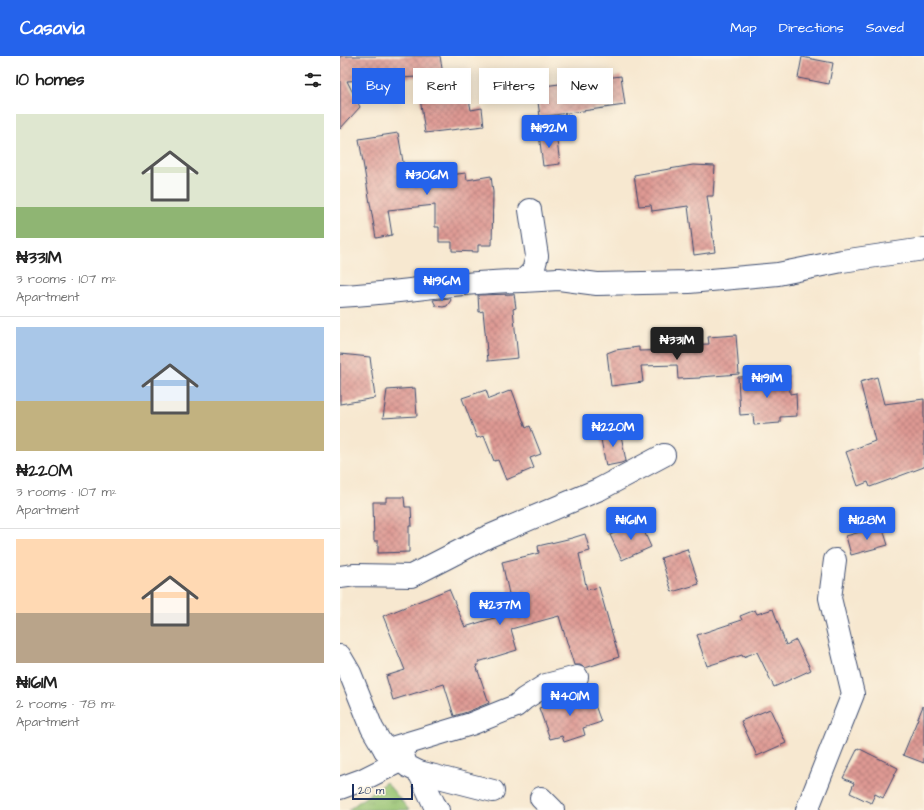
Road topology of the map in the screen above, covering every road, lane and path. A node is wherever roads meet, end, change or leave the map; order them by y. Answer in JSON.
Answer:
{"nodes":[{"id":1,"x":530,"y":210,"type":"dead end"},
{"id":2,"x":924,"y":249,"type":"edge"},
{"id":3,"x":523,"y":281,"type":"junction"},
{"id":4,"x":340,"y":296,"type":"edge"},
{"id":5,"x":664,"y":455,"type":"dead end"},
{"id":6,"x":835,"y":560,"type":"dead end"},
{"id":7,"x":340,"y":577,"type":"edge"},
{"id":8,"x":340,"y":656,"type":"edge"},
{"id":9,"x":577,"y":677,"type":"dead end"},
{"id":10,"x":403,"y":760,"type":"junction"},
{"id":11,"x":340,"y":788,"type":"edge"},
{"id":12,"x":493,"y":791,"type":"dead end"},
{"id":13,"x":438,"y":810,"type":"edge"},
{"id":14,"x":807,"y":810,"type":"edge"}],
"edges":[{"from":1,"to":3,"type":"street"},
{"from":2,"to":3,"type":"street"},
{"from":3,"to":4,"type":"street"},
{"from":5,"to":7,"type":"street"},
{"from":6,"to":14,"type":"street"},
{"from":8,"to":10,"type":"street"},
{"from":9,"to":10,"type":"street"},
{"from":10,"to":11,"type":"street"},
{"from":10,"to":12,"type":"street"},
{"from":10,"to":13,"type":"street"}]}
